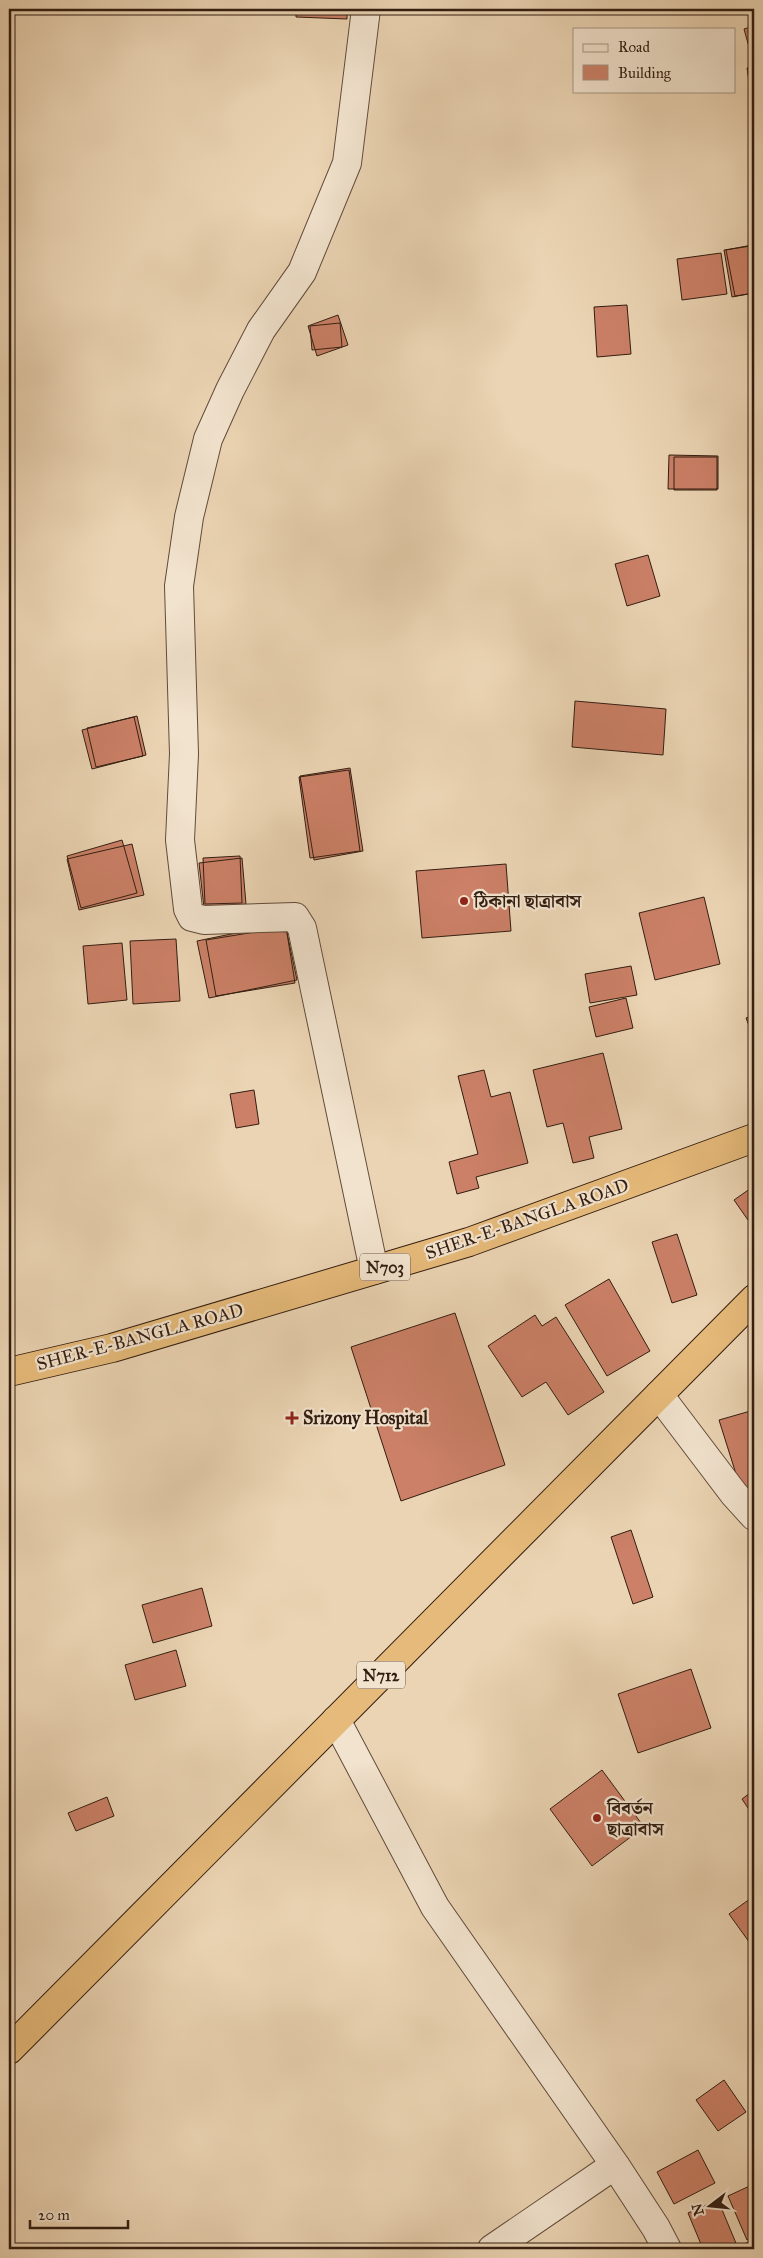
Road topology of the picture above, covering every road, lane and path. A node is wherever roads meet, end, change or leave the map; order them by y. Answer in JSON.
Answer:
{"nodes":[{"id":1,"x":366,"y":9,"type":"edge"},
{"id":2,"x":754,"y":1138,"type":"edge"},
{"id":3,"x":374,"y":1270,"type":"junction"},
{"id":4,"x":754,"y":1299,"type":"edge"},
{"id":5,"x":9,"y":1372,"type":"edge"},
{"id":6,"x":660,"y":1395,"type":"junction"},
{"id":7,"x":754,"y":1516,"type":"edge"},
{"id":8,"x":336,"y":1720,"type":"junction"},
{"id":9,"x":9,"y":2050,"type":"edge"},
{"id":10,"x":615,"y":2165,"type":"junction"},
{"id":11,"x":492,"y":2249,"type":"edge"},
{"id":12,"x":667,"y":2249,"type":"edge"}],
"edges":[{"from":1,"to":3,"type":"street"},
{"from":2,"to":3,"type":"highway","name":"SHER-E-BANGLA ROAD","number":"N703"},
{"from":3,"to":5,"type":"highway","name":"SHER-E-BANGLA ROAD","number":"N703"},
{"from":4,"to":6,"type":"highway","number":"N712"},
{"from":6,"to":7,"type":"street"},
{"from":6,"to":8,"type":"highway","number":"N712"},
{"from":8,"to":9,"type":"highway","number":"N712"},
{"from":8,"to":10,"type":"street"},
{"from":10,"to":11,"type":"street"},
{"from":10,"to":12,"type":"street"}]}
